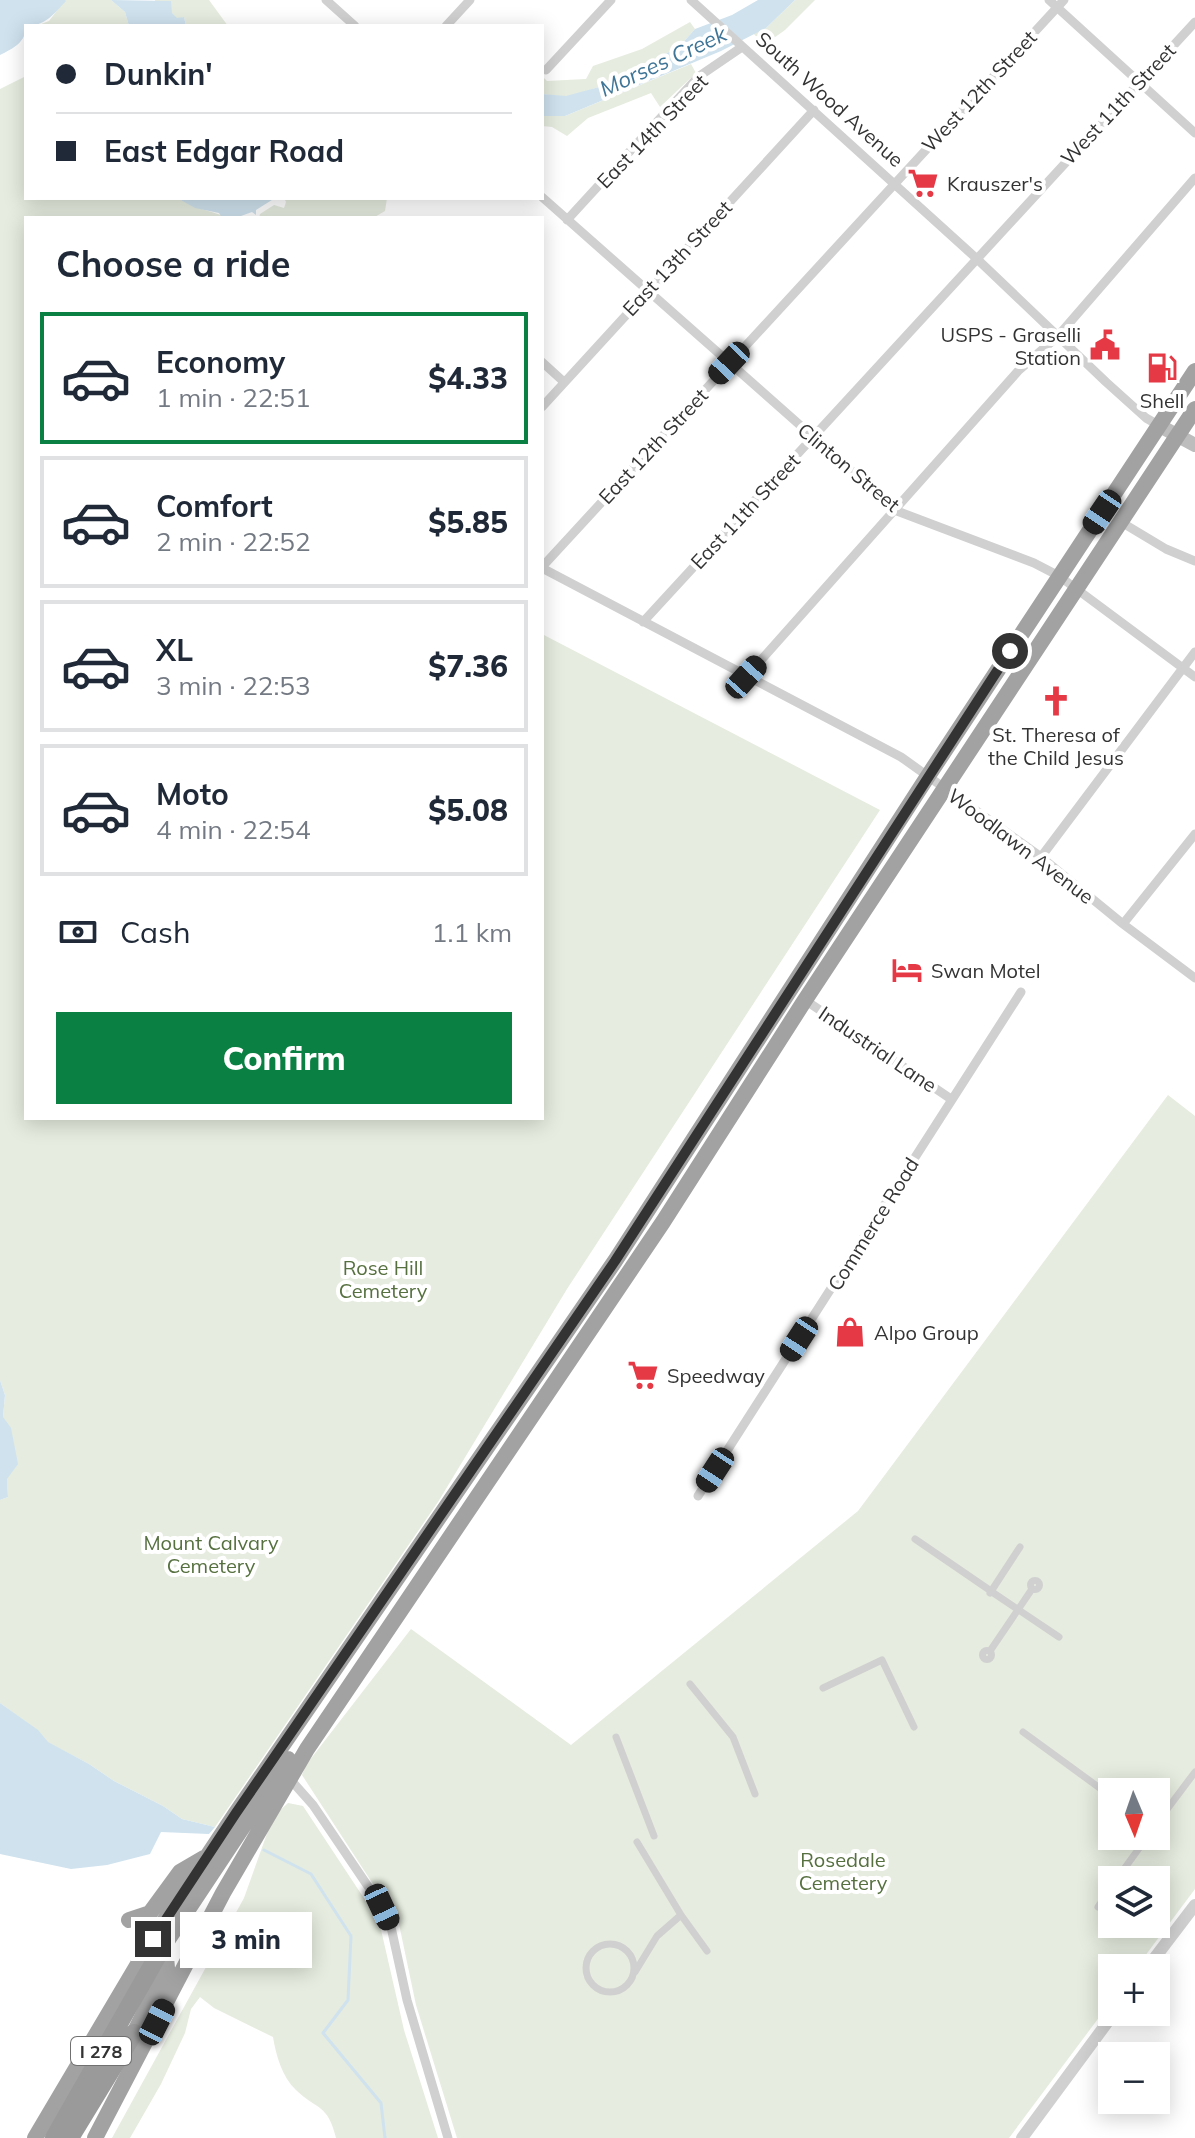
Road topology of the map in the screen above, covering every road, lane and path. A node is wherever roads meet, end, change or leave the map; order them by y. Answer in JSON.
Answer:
{"nodes":[{"id":1,"x":326,"y":0,"type":"edge"},
{"id":2,"x":470,"y":0,"type":"edge"},
{"id":3,"x":611,"y":0,"type":"edge"},
{"id":4,"x":691,"y":0,"type":"edge"},
{"id":5,"x":1056,"y":3,"type":"edge"},
{"id":6,"x":1195,"y":22,"type":"edge"},
{"id":7,"x":353,"y":24,"type":"edge"},
{"id":8,"x":448,"y":24,"type":"edge"},
{"id":9,"x":741,"y":46,"type":"junction"},
{"id":10,"x":546,"y":70,"type":"dead end"},
{"id":11,"x":1138,"y":81,"type":"junction"},
{"id":12,"x":814,"y":110,"type":"junction"},
{"id":13,"x":1195,"y":133,"type":"edge"},
{"id":14,"x":1195,"y":178,"type":"edge"},
{"id":15,"x":894,"y":183,"type":"junction"},
{"id":16,"x":544,"y":199,"type":"edge"},
{"id":17,"x":567,"y":220,"type":"junction"},
{"id":18,"x":976,"y":258,"type":"junction"},
{"id":19,"x":649,"y":290,"type":"junction"},
{"id":20,"x":1058,"y":336,"type":"junction"},
{"id":21,"x":729,"y":363,"type":"junction"},
{"id":22,"x":544,"y":364,"type":"edge"},
{"id":23,"x":1195,"y":371,"type":"edge"},
{"id":24,"x":564,"y":382,"type":"junction"},
{"id":25,"x":544,"y":405,"type":"edge"},
{"id":26,"x":1195,"y":409,"type":"edge"},
{"id":27,"x":1160,"y":426,"type":"junction"},
{"id":28,"x":1178,"y":435,"type":"junction"},
{"id":29,"x":812,"y":437,"type":"junction"},
{"id":30,"x":1195,"y":445,"type":"edge"},
{"id":31,"x":895,"y":510,"type":"junction"},
{"id":32,"x":1121,"y":522,"type":"junction"},
{"id":33,"x":1195,"y":561,"type":"edge"},
{"id":34,"x":544,"y":566,"type":"edge"},
{"id":35,"x":544,"y":569,"type":"edge"},
{"id":36,"x":1059,"y":576,"type":"junction"},
{"id":37,"x":1076,"y":588,"type":"junction"},
{"id":38,"x":643,"y":622,"type":"junction"},
{"id":39,"x":1195,"y":652,"type":"edge"},
{"id":40,"x":1182,"y":668,"type":"junction"},
{"id":41,"x":746,"y":677,"type":"junction"},
{"id":42,"x":1195,"y":677,"type":"edge"},
{"id":43,"x":928,"y":776,"type":"junction"},
{"id":44,"x":944,"y":788,"type":"junction"},
{"id":45,"x":1195,"y":834,"type":"edge"},
{"id":46,"x":1041,"y":857,"type":"junction"},
{"id":47,"x":1123,"y":924,"type":"junction"},
{"id":48,"x":1195,"y":978,"type":"edge"},
{"id":49,"x":1021,"y":992,"type":"dead end"},
{"id":50,"x":805,"y":1000,"type":"junction"},
{"id":51,"x":951,"y":1099,"type":"junction"},
{"id":52,"x":698,"y":1496,"type":"dead end"},
{"id":53,"x":915,"y":1539,"type":"dead end"},
{"id":54,"x":1020,"y":1547,"type":"dead end"},
{"id":55,"x":1032,"y":1589,"type":"dead end"},
{"id":56,"x":991,"y":1590,"type":"junction"},
{"id":57,"x":1018,"y":1609,"type":"junction"},
{"id":58,"x":1059,"y":1637,"type":"dead end"},
{"id":59,"x":990,"y":1651,"type":"dead end"},
{"id":60,"x":690,"y":1684,"type":"dead end"},
{"id":61,"x":823,"y":1688,"type":"dead end"},
{"id":62,"x":334,"y":1707,"type":"junction"},
{"id":63,"x":914,"y":1727,"type":"dead end"},
{"id":64,"x":1023,"y":1732,"type":"dead end"},
{"id":65,"x":616,"y":1737,"type":"dead end"},
{"id":66,"x":1195,"y":1772,"type":"edge"},
{"id":67,"x":289,"y":1778,"type":"junction"},
{"id":68,"x":1098,"y":1787,"type":"edge"},
{"id":69,"x":755,"y":1794,"type":"dead end"},
{"id":70,"x":1170,"y":1805,"type":"edge"},
{"id":71,"x":654,"y":1836,"type":"dead end"},
{"id":72,"x":637,"y":1842,"type":"dead end"},
{"id":73,"x":208,"y":1855,"type":"junction"},
{"id":74,"x":1195,"y":1905,"type":"edge"},
{"id":75,"x":681,"y":1915,"type":"junction"},
{"id":76,"x":129,"y":1920,"type":"dead end"},
{"id":77,"x":157,"y":1945,"type":"junction"},
{"id":78,"x":707,"y":1951,"type":"dead end"},
{"id":79,"x":1158,"y":1954,"type":"edge"},
{"id":80,"x":634,"y":1972,"type":"junction"},
{"id":81,"x":1105,"y":2026,"type":"edge"},
{"id":82,"x":142,"y":2035,"type":"junction"},
{"id":83,"x":35,"y":2138,"type":"edge"},
{"id":84,"x":54,"y":2138,"type":"edge"},
{"id":85,"x":70,"y":2138,"type":"edge"},
{"id":86,"x":79,"y":2138,"type":"edge"},
{"id":87,"x":95,"y":2138,"type":"edge"},
{"id":88,"x":108,"y":2138,"type":"edge"},
{"id":89,"x":448,"y":2138,"type":"edge"},
{"id":90,"x":1022,"y":2138,"type":"edge"}],
"edges":[{"from":1,"to":7,"type":"street"},
{"from":2,"to":8,"type":"street"},
{"from":3,"to":10,"type":"street"},
{"from":4,"to":9,"type":"street","name":"South Wood Avenue"},
{"from":5,"to":11,"type":"street"},
{"from":5,"to":15,"type":"street","name":"West 12th Street"},
{"from":6,"to":11,"type":"street","name":"West 11th Street"},
{"from":9,"to":12,"type":"street","name":"South Wood Avenue"},
{"from":9,"to":17,"type":"street","name":"East 14th Street"},
{"from":11,"to":13,"type":"street"},
{"from":11,"to":18,"type":"street","name":"West 11th Street"},
{"from":12,"to":15,"type":"street","name":"South Wood Avenue"},
{"from":12,"to":19,"type":"street","name":"East 13th Street"},
{"from":14,"to":20,"type":"street"},
{"from":15,"to":18,"type":"street","name":"South Wood Avenue"},
{"from":15,"to":21,"type":"street","name":"East 12th Street"},
{"from":16,"to":17,"type":"street","name":"Clinton Street"},
{"from":17,"to":19,"type":"street","name":"Clinton Street"},
{"from":18,"to":20,"type":"street","name":"South Wood Avenue"},
{"from":18,"to":29,"type":"street","name":"East 11th Street"},
{"from":19,"to":21,"type":"street","name":"Clinton Street"},
{"from":19,"to":24,"type":"street","name":"East 13th Street"},
{"from":20,"to":27,"type":"street","name":"South Wood Avenue"},
{"from":20,"to":31,"type":"street"},
{"from":21,"to":29,"type":"street","name":"Clinton Street"},
{"from":21,"to":34,"type":"street","name":"East 12th Street"},
{"from":22,"to":24,"type":"street"},
{"from":23,"to":27,"type":"highway"},
{"from":24,"to":25,"type":"street","name":"East 13th Street"},
{"from":26,"to":28,"type":"highway"},
{"from":27,"to":28,"type":"main road","name":"South Wood Avenue"},
{"from":27,"to":36,"type":"highway"},
{"from":28,"to":30,"type":"main road","name":"South Wood Avenue"},
{"from":28,"to":32,"type":"highway"},
{"from":29,"to":31,"type":"street","name":"Clinton Street"},
{"from":29,"to":38,"type":"street","name":"East 11th Street"},
{"from":31,"to":36,"type":"street","name":"Clinton Street"},
{"from":31,"to":41,"type":"street"},
{"from":32,"to":33,"type":"street"},
{"from":32,"to":37,"type":"highway"},
{"from":35,"to":38,"type":"street","name":"Woodlawn Avenue"},
{"from":36,"to":37,"type":"street","name":"Clinton Street"},
{"from":36,"to":43,"type":"highway"},
{"from":37,"to":40,"type":"street","name":"Clinton Street"},
{"from":37,"to":44,"type":"highway"},
{"from":38,"to":41,"type":"street","name":"Woodlawn Avenue"},
{"from":39,"to":40,"type":"street"},
{"from":40,"to":42,"type":"street","name":"Clinton Street"},
{"from":40,"to":46,"type":"street"},
{"from":41,"to":43,"type":"street","name":"Woodlawn Avenue"},
{"from":43,"to":44,"type":"street","name":"Woodlawn Avenue"},
{"from":43,"to":73,"type":"highway"},
{"from":44,"to":46,"type":"street","name":"Woodlawn Avenue"},
{"from":44,"to":50,"type":"highway"},
{"from":45,"to":47,"type":"street"},
{"from":46,"to":47,"type":"street","name":"Woodlawn Avenue"},
{"from":47,"to":48,"type":"street","name":"Woodlawn Avenue"},
{"from":49,"to":51,"type":"street","name":"Commerce Road"},
{"from":50,"to":51,"type":"street","name":"Industrial Lane"},
{"from":50,"to":62,"type":"highway"},
{"from":51,"to":52,"type":"street","name":"Commerce Road"},
{"from":53,"to":56,"type":"street"},
{"from":54,"to":56,"type":"street"},
{"from":55,"to":57,"type":"street"},
{"from":56,"to":57,"type":"street"},
{"from":57,"to":58,"type":"street"},
{"from":57,"to":59,"type":"street"},
{"from":60,"to":69,"type":"street"},
{"from":61,"to":63,"type":"street"},
{"from":62,"to":67,"type":"highway"},
{"from":62,"to":77,"type":"highway"},
{"from":64,"to":68,"type":"street"},
{"from":65,"to":71,"type":"street"},
{"from":66,"to":70,"type":"street"},
{"from":67,"to":82,"type":"highway"},
{"from":67,"to":89,"type":"street"},
{"from":72,"to":75,"type":"street"},
{"from":73,"to":76,"type":"highway"},
{"from":73,"to":77,"type":"highway"},
{"from":74,"to":79,"type":"street"},
{"from":75,"to":78,"type":"street"},
{"from":75,"to":80,"type":"street"},
{"from":77,"to":82,"type":"highway"},
{"from":77,"to":83,"type":"highway"},
{"from":77,"to":84,"type":"highway","number":"I 278"},
{"from":80,"to":80,"type":"street"},
{"from":81,"to":90,"type":"street"},
{"from":82,"to":85,"type":"highway"},
{"from":82,"to":86,"type":"highway"},
{"from":82,"to":87,"type":"highway"},
{"from":82,"to":88,"type":"highway"}]}
